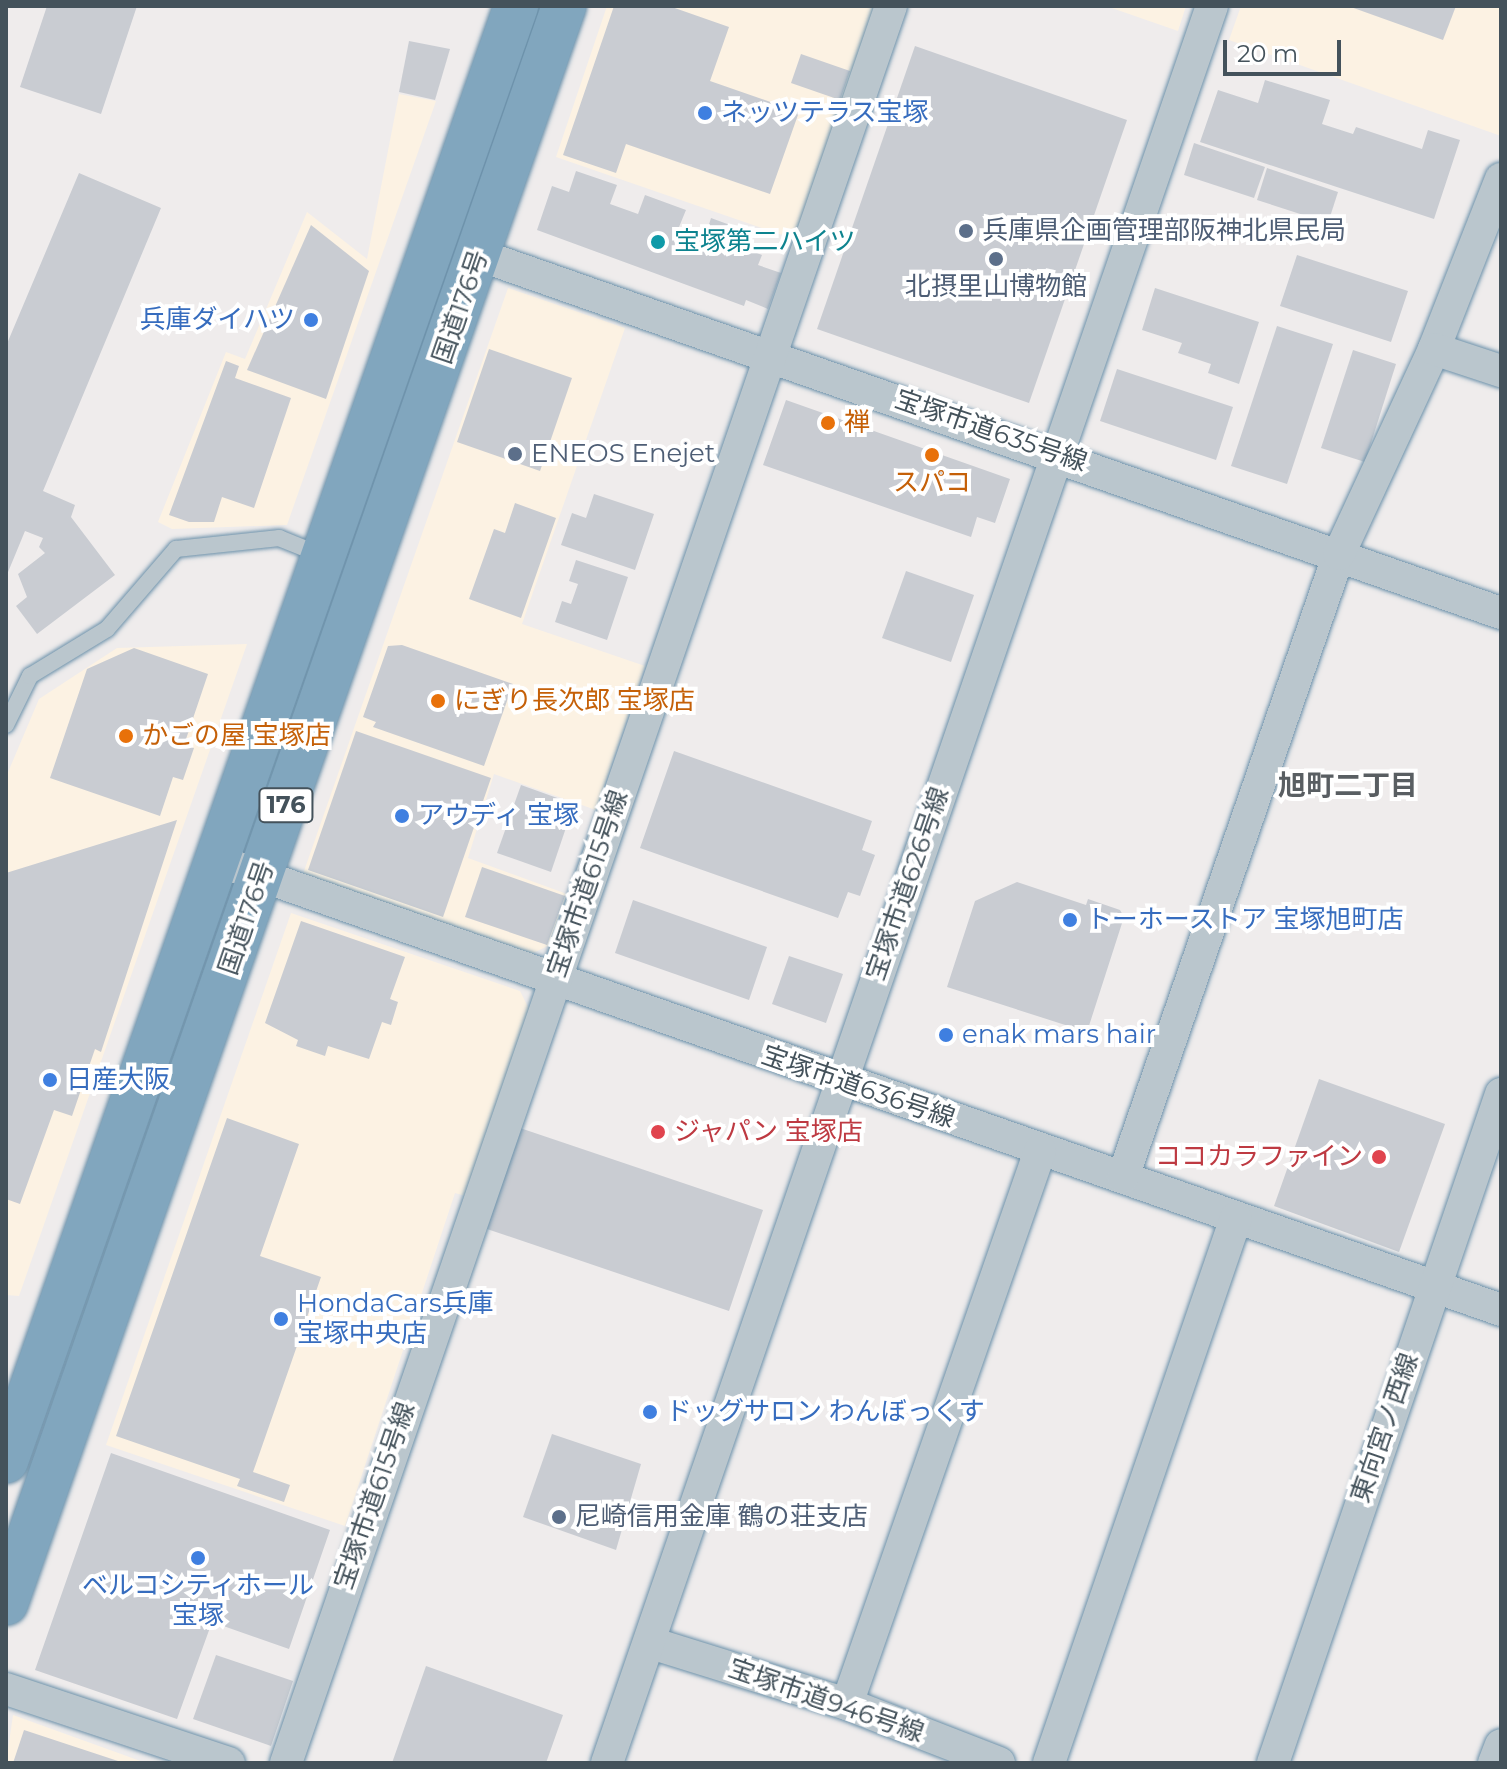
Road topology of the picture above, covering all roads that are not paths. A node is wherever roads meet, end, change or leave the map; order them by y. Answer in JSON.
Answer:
{"nodes":[{"id":1,"x":516,"y":6,"type":"edge"},
{"id":2,"x":564,"y":6,"type":"edge"},
{"id":3,"x":891,"y":6,"type":"edge"},
{"id":4,"x":1212,"y":6,"type":"edge"},
{"id":5,"x":1501,"y":179,"type":"edge"},
{"id":6,"x":1493,"y":221,"type":"edge"},
{"id":7,"x":479,"y":255,"type":"junction"},
{"id":8,"x":1434,"y":349,"type":"junction"},
{"id":9,"x":770,"y":355,"type":"junction"},
{"id":10,"x":1501,"y":371,"type":"edge"},
{"id":11,"x":1054,"y":453,"type":"junction"},
{"id":12,"x":1339,"y":554,"type":"junction"},
{"id":13,"x":325,"y":556,"type":"junction"},
{"id":14,"x":1501,"y":613,"type":"edge"},
{"id":15,"x":6,"y":725,"type":"edge"},
{"id":16,"x":217,"y":860,"type":"junction"},
{"id":17,"x":261,"y":877,"type":"junction"},
{"id":18,"x":555,"y":983,"type":"junction"},
{"id":19,"x":841,"y":1081,"type":"junction"},
{"id":20,"x":1499,"y":1104,"type":"edge"},
{"id":21,"x":1040,"y":1151,"type":"junction"},
{"id":22,"x":1123,"y":1177,"type":"junction"},
{"id":23,"x":1236,"y":1218,"type":"junction"},
{"id":24,"x":1433,"y":1287,"type":"junction"},
{"id":25,"x":1501,"y":1310,"type":"edge"},
{"id":26,"x":9,"y":1443,"type":"edge"},
{"id":27,"x":6,"y":1603,"type":"edge"},
{"id":28,"x":651,"y":1643,"type":"junction"},
{"id":29,"x":6,"y":1689,"type":"edge"},
{"id":30,"x":847,"y":1704,"type":"junction"},
{"id":31,"x":1501,"y":1745,"type":"edge"},
{"id":32,"x":229,"y":1763,"type":"edge"},
{"id":33,"x":286,"y":1763,"type":"edge"},
{"id":34,"x":607,"y":1763,"type":"edge"},
{"id":35,"x":999,"y":1763,"type":"edge"},
{"id":36,"x":1049,"y":1763,"type":"edge"},
{"id":37,"x":1273,"y":1763,"type":"edge"},
{"id":38,"x":1494,"y":1763,"type":"edge"}],
"edges":[{"from":1,"to":13,"type":"highway","name":"国道176号","number":"176"},
{"from":2,"to":7,"type":"highway","name":"国道176号","number":"176"},
{"from":3,"to":9,"type":"street","name":"宝塚市道615号線"},
{"from":4,"to":11,"type":"street","name":"宝塚市道626号線"},
{"from":5,"to":6,"type":"street"},
{"from":6,"to":8,"type":"street"},
{"from":7,"to":9,"type":"street","name":"宝塚市道635号線"},
{"from":7,"to":17,"type":"highway","name":"国道176号","number":"176"},
{"from":8,"to":10,"type":"street"},
{"from":8,"to":12,"type":"street"},
{"from":9,"to":11,"type":"street","name":"宝塚市道635号線"},
{"from":9,"to":18,"type":"street","name":"宝塚市道615号線"},
{"from":11,"to":12,"type":"street","name":"宝塚市道635号線"},
{"from":11,"to":19,"type":"street","name":"宝塚市道626号線"},
{"from":12,"to":14,"type":"street","name":"宝塚市道635号線"},
{"from":12,"to":22,"type":"street"},
{"from":13,"to":15,"type":"lane"},
{"from":13,"to":16,"type":"highway","name":"国道176号","number":"176"},
{"from":16,"to":17,"type":"street","name":"宝塚市道636号線"},
{"from":16,"to":26,"type":"highway","name":"国道176号","number":"176"},
{"from":17,"to":18,"type":"street","name":"宝塚市道636号線"},
{"from":17,"to":27,"type":"highway","name":"国道176号","number":"176"},
{"from":18,"to":19,"type":"street","name":"宝塚市道636号線"},
{"from":18,"to":33,"type":"street","name":"宝塚市道615号線"},
{"from":19,"to":21,"type":"street","name":"宝塚市道636号線"},
{"from":19,"to":28,"type":"street","name":"宝塚市道626号線"},
{"from":20,"to":24,"type":"street","name":"東向宮ノ西線"},
{"from":21,"to":22,"type":"street","name":"宝塚市道636号線"},
{"from":21,"to":30,"type":"street"},
{"from":22,"to":23,"type":"street","name":"宝塚市道636号線"},
{"from":23,"to":24,"type":"street","name":"宝塚市道636号線"},
{"from":23,"to":36,"type":"street"},
{"from":24,"to":25,"type":"street","name":"宝塚市道636号線"},
{"from":24,"to":37,"type":"street","name":"東向宮ノ西線"},
{"from":28,"to":30,"type":"street","name":"宝塚市道946号線"},
{"from":28,"to":34,"type":"street","name":"宝塚市道626号線"},
{"from":29,"to":32,"type":"street"},
{"from":30,"to":35,"type":"street","name":"宝塚市道946号線"},
{"from":31,"to":38,"type":"street"}]}
